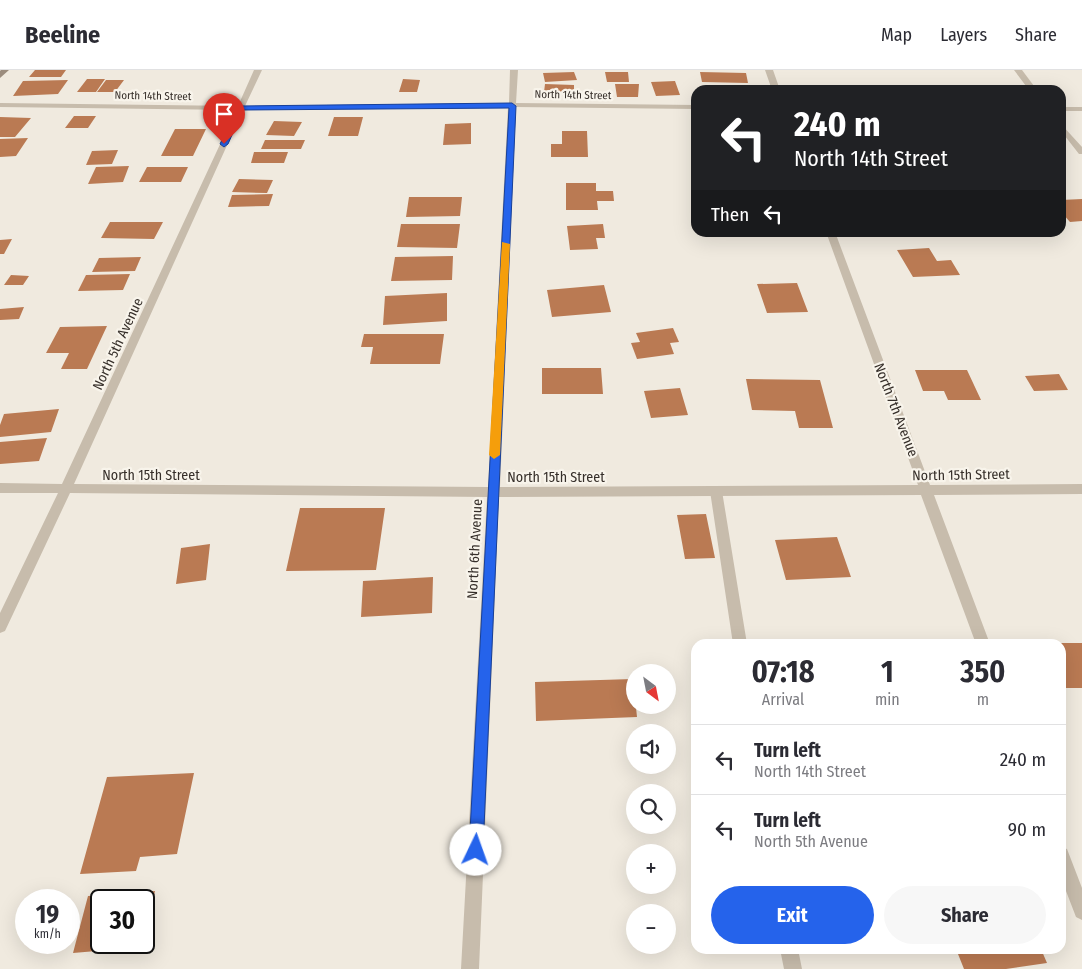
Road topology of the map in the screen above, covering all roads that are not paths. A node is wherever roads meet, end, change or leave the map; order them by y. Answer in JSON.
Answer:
{"nodes":[{"id":1,"x":5,"y":70,"type":"edge"},
{"id":2,"x":258,"y":70,"type":"edge"},
{"id":3,"x":514,"y":70,"type":"edge"},
{"id":4,"x":769,"y":70,"type":"edge"},
{"id":5,"x":1018,"y":70,"type":"edge"},
{"id":6,"x":0,"y":76,"type":"edge"},
{"id":7,"x":774,"y":85,"type":"edge"},
{"id":8,"x":1029,"y":85,"type":"edge"},
{"id":9,"x":0,"y":105,"type":"edge"},
{"id":10,"x":512,"y":106,"type":"junction"},
{"id":11,"x":691,"y":107,"type":"edge"},
{"id":12,"x":240,"y":108,"type":"junction"},
{"id":13,"x":1066,"y":109,"type":"edge"},
{"id":14,"x":1082,"y":110,"type":"edge"},
{"id":15,"x":1066,"y":132,"type":"edge"},
{"id":16,"x":1082,"y":152,"type":"edge"},
{"id":17,"x":832,"y":237,"type":"edge"},
{"id":18,"x":0,"y":488,"type":"edge"},
{"id":19,"x":66,"y":489,"type":"junction"},
{"id":20,"x":1082,"y":489,"type":"edge"},
{"id":21,"x":716,"y":491,"type":"junction"},
{"id":22,"x":927,"y":491,"type":"junction"},
{"id":23,"x":492,"y":492,"type":"junction"},
{"id":24,"x":0,"y":628,"type":"edge"},
{"id":25,"x":739,"y":639,"type":"edge"},
{"id":26,"x":981,"y":639,"type":"edge"},
{"id":27,"x":1066,"y":868,"type":"edge"},
{"id":28,"x":1082,"y":911,"type":"edge"},
{"id":29,"x":790,"y":954,"type":"edge"},
{"id":30,"x":470,"y":969,"type":"edge"},
{"id":31,"x":792,"y":969,"type":"edge"}],
"edges":[{"from":1,"to":6,"type":"main road"},
{"from":2,"to":12,"type":"street","name":"North 5th Avenue"},
{"from":3,"to":10,"type":"street","name":"North 6th Avenue"},
{"from":4,"to":7,"type":"street"},
{"from":5,"to":8,"type":"street"},
{"from":9,"to":12,"type":"street","name":"North 14th Street"},
{"from":10,"to":11,"type":"street","name":"North 14th Street"},
{"from":10,"to":12,"type":"street","name":"North 14th Street"},
{"from":10,"to":23,"type":"street","name":"North 6th Avenue"},
{"from":12,"to":19,"type":"street","name":"North 5th Avenue"},
{"from":13,"to":14,"type":"street"},
{"from":15,"to":16,"type":"street"},
{"from":17,"to":22,"type":"street","name":"North 7th Avenue"},
{"from":18,"to":19,"type":"street","name":"North 15th Street"},
{"from":19,"to":23,"type":"street","name":"North 15th Street"},
{"from":19,"to":24,"type":"street","name":"North 5th Avenue"},
{"from":20,"to":22,"type":"street","name":"North 15th Street"},
{"from":21,"to":22,"type":"street","name":"North 15th Street"},
{"from":21,"to":23,"type":"street","name":"North 15th Street"},
{"from":21,"to":25,"type":"street"},
{"from":22,"to":26,"type":"street","name":"North 7th Avenue"},
{"from":23,"to":30,"type":"street","name":"North 6th Avenue"},
{"from":27,"to":28,"type":"street"},
{"from":29,"to":31,"type":"street"}]}
